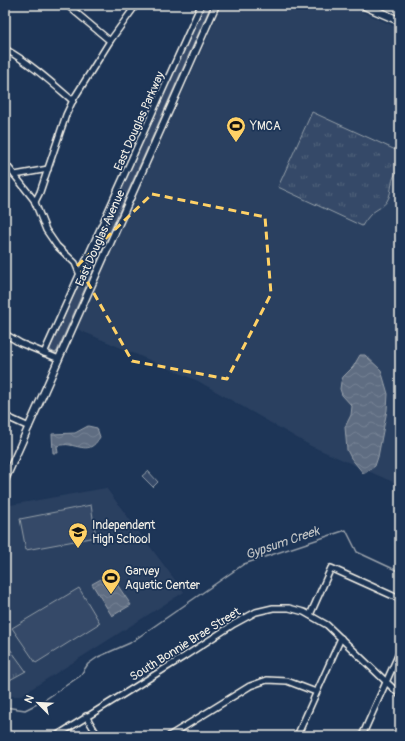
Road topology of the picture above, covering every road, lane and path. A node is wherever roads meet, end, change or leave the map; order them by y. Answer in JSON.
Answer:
{"nodes":[{"id":1,"x":67,"y":5,"type":"edge"},
{"id":2,"x":136,"y":5,"type":"edge"},
{"id":3,"x":201,"y":5,"type":"edge"},
{"id":4,"x":216,"y":5,"type":"edge"},
{"id":5,"x":364,"y":5,"type":"edge"},
{"id":6,"x":386,"y":6,"type":"edge"},
{"id":7,"x":400,"y":12,"type":"edge"},
{"id":8,"x":384,"y":14,"type":"junction"},
{"id":9,"x":400,"y":21,"type":"edge"},
{"id":10,"x":110,"y":41,"type":"junction"},
{"id":11,"x":5,"y":49,"type":"edge"},
{"id":12,"x":73,"y":101,"type":"junction"},
{"id":13,"x":5,"y":162,"type":"edge"},
{"id":14,"x":48,"y":169,"type":"junction"},
{"id":15,"x":15,"y":175,"type":"junction"},
{"id":16,"x":35,"y":202,"type":"junction"},
{"id":17,"x":80,"y":275,"type":"junction"},
{"id":18,"x":5,"y":334,"type":"edge"},
{"id":19,"x":44,"y":353,"type":"junction"},
{"id":20,"x":59,"y":359,"type":"junction"},
{"id":21,"x":5,"y":416,"type":"edge"},
{"id":22,"x":29,"y":427,"type":"junction"},
{"id":23,"x":5,"y":480,"type":"edge"},
{"id":24,"x":400,"y":599,"type":"edge"},
{"id":25,"x":310,"y":614,"type":"junction"},
{"id":26,"x":341,"y":638,"type":"junction"},
{"id":27,"x":400,"y":651,"type":"edge"},
{"id":28,"x":387,"y":681,"type":"junction"},
{"id":29,"x":316,"y":692,"type":"junction"},
{"id":30,"x":400,"y":695,"type":"edge"},
{"id":31,"x":86,"y":716,"type":"junction"},
{"id":32,"x":56,"y":736,"type":"edge"},
{"id":33,"x":98,"y":736,"type":"edge"},
{"id":34,"x":169,"y":736,"type":"edge"},
{"id":35,"x":297,"y":736,"type":"edge"},
{"id":36,"x":362,"y":736,"type":"edge"}],
"edges":[{"from":1,"to":10,"type":"street"},
{"from":2,"to":10,"type":"street"},
{"from":3,"to":17,"type":"street","name":"East Douglas Parkway"},
{"from":4,"to":20,"type":"street","name":"East Douglas Avenue"},
{"from":5,"to":8,"type":"main road"},
{"from":6,"to":7,"type":"main road"},
{"from":6,"to":8,"type":"main road"},
{"from":8,"to":9,"type":"main road"},
{"from":10,"to":12,"type":"street"},
{"from":11,"to":12,"type":"street"},
{"from":12,"to":14,"type":"street"},
{"from":13,"to":15,"type":"street"},
{"from":14,"to":15,"type":"street"},
{"from":14,"to":16,"type":"street"},
{"from":15,"to":16,"type":"street"},
{"from":16,"to":17,"type":"street"},
{"from":17,"to":19,"type":"street","name":"East Douglas Parkway"},
{"from":18,"to":19,"type":"street"},
{"from":19,"to":20,"type":"street"},
{"from":20,"to":22,"type":"street","name":"East Douglas Avenue"},
{"from":21,"to":22,"type":"street"},
{"from":22,"to":23,"type":"street","name":"East Douglas Avenue"},
{"from":24,"to":25,"type":"street"},
{"from":25,"to":26,"type":"street","name":"South Bonnie Brae Street"},
{"from":25,"to":31,"type":"street","name":"South Bonnie Brae Street"},
{"from":26,"to":28,"type":"street","name":"South Bonnie Brae Street"},
{"from":26,"to":29,"type":"street"},
{"from":27,"to":28,"type":"street"},
{"from":28,"to":30,"type":"street","name":"South Bonnie Brae Street"},
{"from":28,"to":36,"type":"street"},
{"from":29,"to":34,"type":"street"},
{"from":29,"to":35,"type":"street"},
{"from":31,"to":32,"type":"street","name":"South Bonnie Brae Street"},
{"from":31,"to":33,"type":"street"}]}
